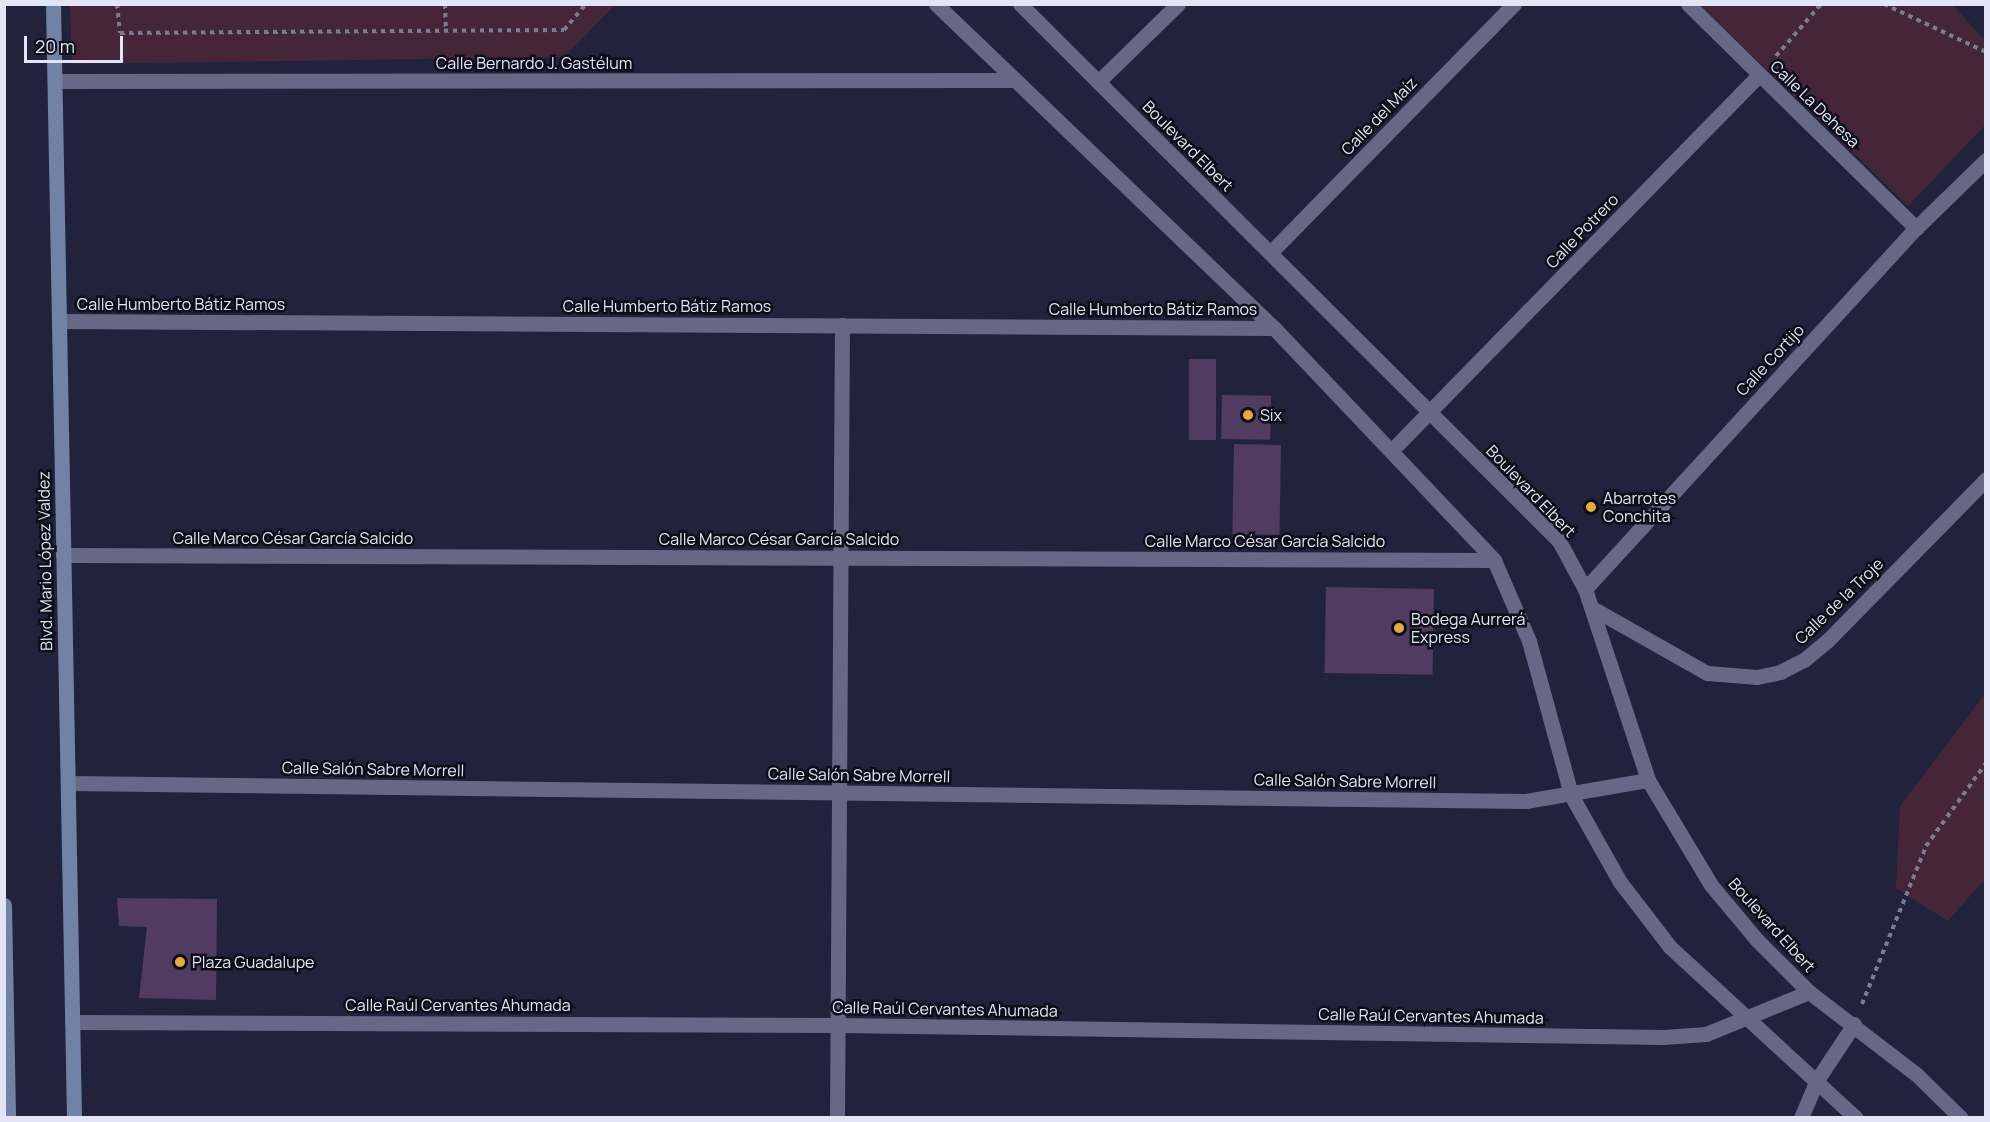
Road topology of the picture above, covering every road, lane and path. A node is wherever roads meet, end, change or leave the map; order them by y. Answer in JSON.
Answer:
{"nodes":[{"id":1,"x":53,"y":4,"type":"edge"},
{"id":2,"x":117,"y":4,"type":"edge"},
{"id":3,"x":446,"y":4,"type":"edge"},
{"id":4,"x":586,"y":4,"type":"edge"},
{"id":5,"x":936,"y":4,"type":"edge"},
{"id":6,"x":1020,"y":4,"type":"edge"},
{"id":7,"x":1178,"y":4,"type":"edge"},
{"id":8,"x":1514,"y":4,"type":"edge"},
{"id":9,"x":1688,"y":4,"type":"edge"},
{"id":10,"x":1821,"y":4,"type":"edge"},
{"id":11,"x":1884,"y":4,"type":"edge"},
{"id":12,"x":446,"y":31,"type":"junction"},
{"id":13,"x":1986,"y":52,"type":"edge"},
{"id":14,"x":1759,"y":75,"type":"junction"},
{"id":15,"x":1013,"y":80,"type":"junction"},
{"id":16,"x":55,"y":81,"type":"junction"},
{"id":17,"x":1098,"y":82,"type":"junction"},
{"id":18,"x":1986,"y":160,"type":"edge"},
{"id":19,"x":1916,"y":228,"type":"junction"},
{"id":20,"x":1270,"y":253,"type":"junction"},
{"id":21,"x":59,"y":321,"type":"junction"},
{"id":22,"x":842,"y":325,"type":"junction"},
{"id":23,"x":1274,"y":328,"type":"junction"},
{"id":24,"x":1430,"y":413,"type":"junction"},
{"id":25,"x":1392,"y":450,"type":"junction"},
{"id":26,"x":1986,"y":479,"type":"edge"},
{"id":27,"x":63,"y":555,"type":"junction"},
{"id":28,"x":842,"y":558,"type":"junction"},
{"id":29,"x":1494,"y":560,"type":"junction"},
{"id":30,"x":1585,"y":589,"type":"junction"},
{"id":31,"x":1592,"y":608,"type":"junction"},
{"id":32,"x":1986,"y":763,"type":"edge"},
{"id":33,"x":1647,"y":780,"type":"junction"},
{"id":34,"x":68,"y":783,"type":"junction"},
{"id":35,"x":839,"y":792,"type":"junction"},
{"id":36,"x":1570,"y":795,"type":"junction"},
{"id":37,"x":4,"y":905,"type":"edge"},
{"id":38,"x":1809,"y":992,"type":"junction"},
{"id":39,"x":1745,"y":1017,"type":"junction"},
{"id":40,"x":72,"y":1022,"type":"junction"},
{"id":41,"x":1854,"y":1024,"type":"junction"},
{"id":42,"x":838,"y":1025,"type":"junction"},
{"id":43,"x":1817,"y":1080,"type":"junction"},
{"id":44,"x":8,"y":1118,"type":"edge"},
{"id":45,"x":74,"y":1118,"type":"edge"},
{"id":46,"x":837,"y":1118,"type":"edge"},
{"id":47,"x":1801,"y":1118,"type":"edge"},
{"id":48,"x":1856,"y":1118,"type":"edge"},
{"id":49,"x":1961,"y":1118,"type":"edge"}],
"edges":[{"from":1,"to":16,"type":"main road","name":"Blvd. Mario López Valdez"},
{"from":2,"to":12,"type":"path"},
{"from":3,"to":12,"type":"path"},
{"from":4,"to":12,"type":"path"},
{"from":5,"to":15,"type":"street"},
{"from":6,"to":17,"type":"street","name":"Boulevard Elbert"},
{"from":7,"to":17,"type":"street"},
{"from":8,"to":20,"type":"street","name":"Calle del Maíz"},
{"from":9,"to":14,"type":"street","name":"Calle La Dehesa"},
{"from":10,"to":14,"type":"path"},
{"from":11,"to":13,"type":"path"},
{"from":14,"to":19,"type":"street","name":"Calle La Dehesa"},
{"from":14,"to":24,"type":"street","name":"Calle Potrero"},
{"from":15,"to":16,"type":"street","name":"Calle Bernardo J. Gastélum"},
{"from":15,"to":23,"type":"street"},
{"from":16,"to":21,"type":"main road","name":"Blvd. Mario López Valdez"},
{"from":17,"to":20,"type":"street","name":"Boulevard Elbert"},
{"from":18,"to":19,"type":"street","name":"Calle Cortijo"},
{"from":19,"to":30,"type":"street","name":"Calle Cortijo"},
{"from":20,"to":24,"type":"street","name":"Boulevard Elbert"},
{"from":21,"to":22,"type":"street","name":"Calle Humberto Bátiz Ramos"},
{"from":21,"to":27,"type":"main road","name":"Blvd. Mario López Valdez"},
{"from":22,"to":23,"type":"street","name":"Calle Humberto Bátiz Ramos"},
{"from":22,"to":28,"type":"street"},
{"from":23,"to":25,"type":"street"},
{"from":24,"to":25,"type":"street","name":"Calle Potrero"},
{"from":24,"to":30,"type":"street","name":"Boulevard Elbert"},
{"from":25,"to":29,"type":"street"},
{"from":26,"to":31,"type":"street","name":"Calle de la Troje"},
{"from":27,"to":28,"type":"street","name":"Calle Marco César García Salcido"},
{"from":27,"to":34,"type":"main road","name":"Blvd. Mario López Valdez"},
{"from":28,"to":29,"type":"street","name":"Calle Marco César García Salcido"},
{"from":28,"to":35,"type":"street"},
{"from":29,"to":36,"type":"street"},
{"from":30,"to":31,"type":"street","name":"Boulevard Elbert"},
{"from":31,"to":33,"type":"street","name":"Boulevard Elbert"},
{"from":32,"to":41,"type":"path"},
{"from":33,"to":36,"type":"street","name":"Calle Salón Sabre Morrell"},
{"from":33,"to":38,"type":"street","name":"Boulevard Elbert"},
{"from":34,"to":35,"type":"street","name":"Calle Salón Sabre Morrell"},
{"from":34,"to":40,"type":"main road","name":"Blvd. Mario López Valdez"},
{"from":35,"to":36,"type":"street","name":"Calle Salón Sabre Morrell"},
{"from":35,"to":42,"type":"street"},
{"from":36,"to":39,"type":"street"},
{"from":37,"to":44,"type":"main road"},
{"from":38,"to":39,"type":"street","name":"Calle Raúl Cervantes Ahumada"},
{"from":38,"to":41,"type":"street","name":"Boulevard Elbert"},
{"from":39,"to":42,"type":"street","name":"Calle Raúl Cervantes Ahumada"},
{"from":39,"to":43,"type":"street"},
{"from":40,"to":42,"type":"street","name":"Calle Raúl Cervantes Ahumada"},
{"from":40,"to":45,"type":"main road","name":"Blvd. Mario López Valdez"},
{"from":41,"to":43,"type":"street"},
{"from":41,"to":49,"type":"street","name":"Boulevard Elbert"},
{"from":42,"to":46,"type":"street"},
{"from":43,"to":47,"type":"street"},
{"from":43,"to":48,"type":"street"}]}
